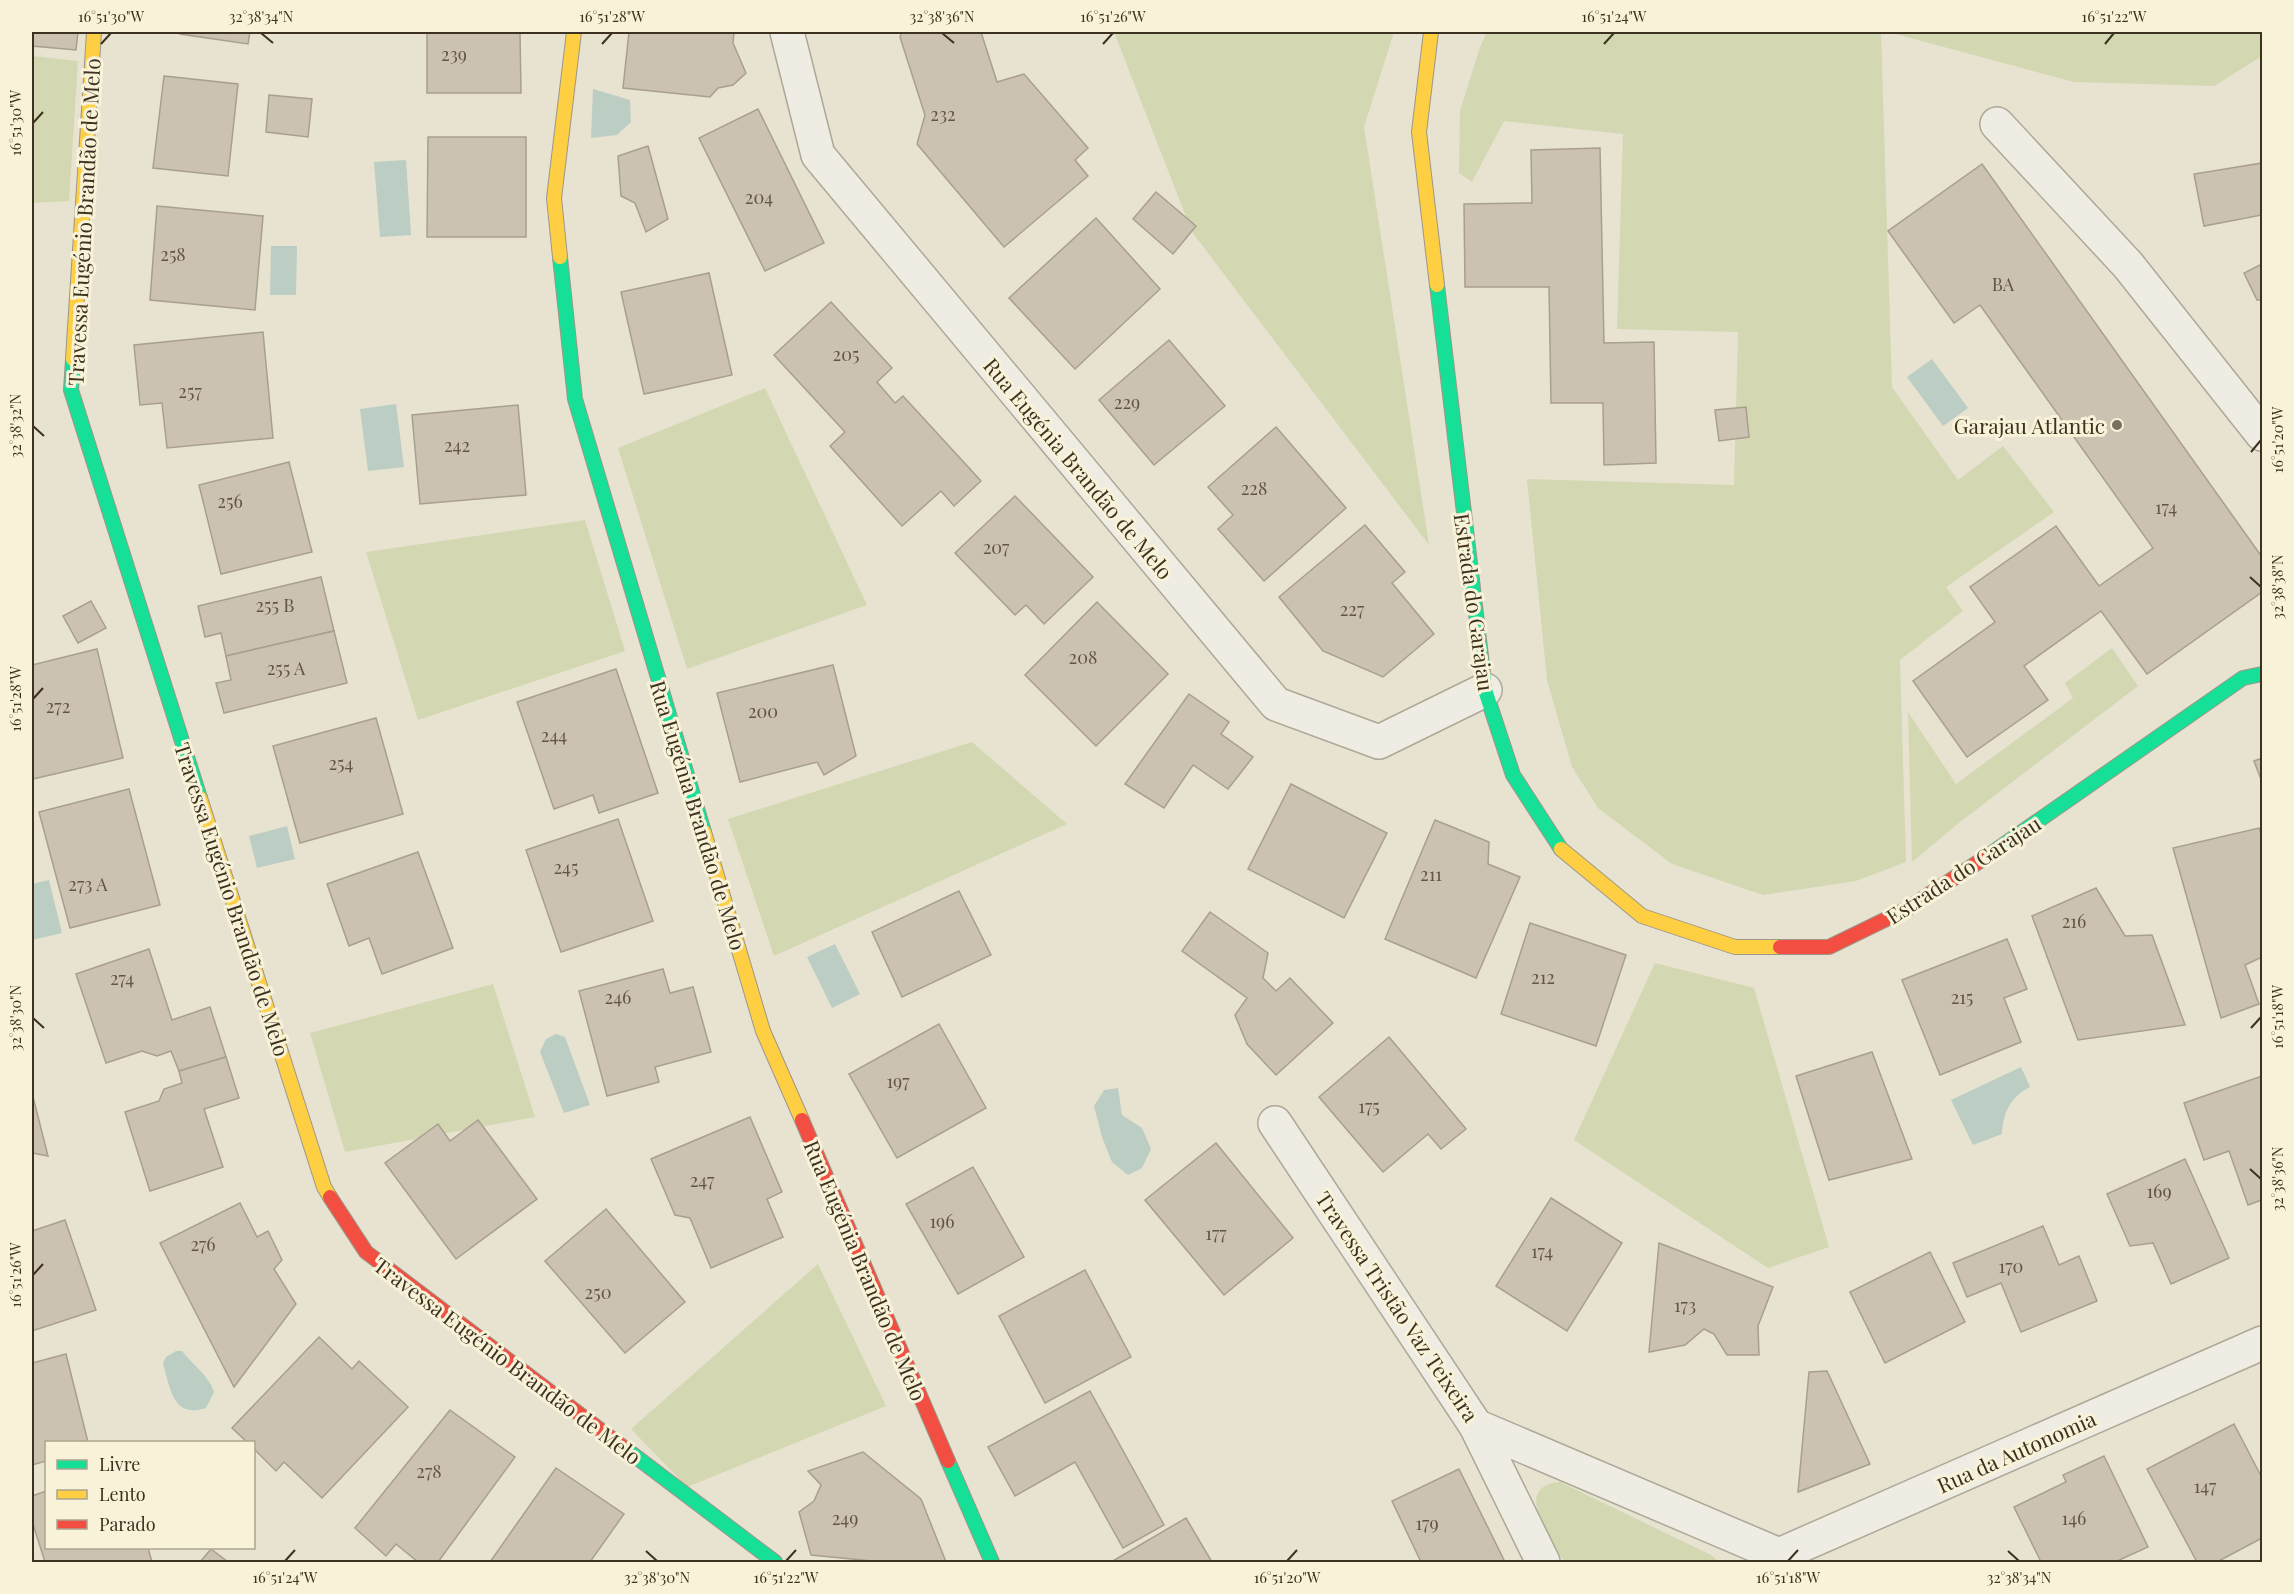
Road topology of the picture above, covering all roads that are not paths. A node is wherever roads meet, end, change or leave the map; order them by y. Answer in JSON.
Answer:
{"nodes":[{"id":1,"x":94,"y":32,"type":"edge"},
{"id":2,"x":574,"y":32,"type":"edge"},
{"id":3,"x":787,"y":32,"type":"edge"},
{"id":4,"x":1431,"y":32,"type":"edge"},
{"id":5,"x":1997,"y":124,"type":"dead end"},
{"id":6,"x":2262,"y":434,"type":"edge"},
{"id":7,"x":2262,"y":674,"type":"edge"},
{"id":8,"x":1485,"y":690,"type":"junction"},
{"id":9,"x":1275,"y":1124,"type":"dead end"},
{"id":10,"x":2262,"y":1343,"type":"edge"},
{"id":11,"x":1476,"y":1426,"type":"junction"},
{"id":12,"x":1775,"y":1559,"type":"edge"},
{"id":13,"x":775,"y":1563,"type":"edge"},
{"id":14,"x":992,"y":1563,"type":"edge"},
{"id":15,"x":1543,"y":1563,"type":"edge"}],
"edges":[{"from":1,"to":13,"type":"street","name":"Travessa Eugénio Brandão de Melo"},
{"from":2,"to":14,"type":"street","name":"Rua Eugénia Brandão de Melo"},
{"from":3,"to":8,"type":"street","name":"Rua Eugénia Brandão de Melo"},
{"from":4,"to":8,"type":"street","name":"Estrada do Garajau"},
{"from":5,"to":6,"type":"street"},
{"from":7,"to":8,"type":"street","name":"Estrada do Garajau"},
{"from":9,"to":11,"type":"street","name":"Travessa Tristão Vaz Teixeira"},
{"from":10,"to":12,"type":"street","name":"Rua da Autonomia"},
{"from":11,"to":12,"type":"street","name":"Travessa Tristão Vaz Teixeira"},
{"from":11,"to":15,"type":"street"}]}
